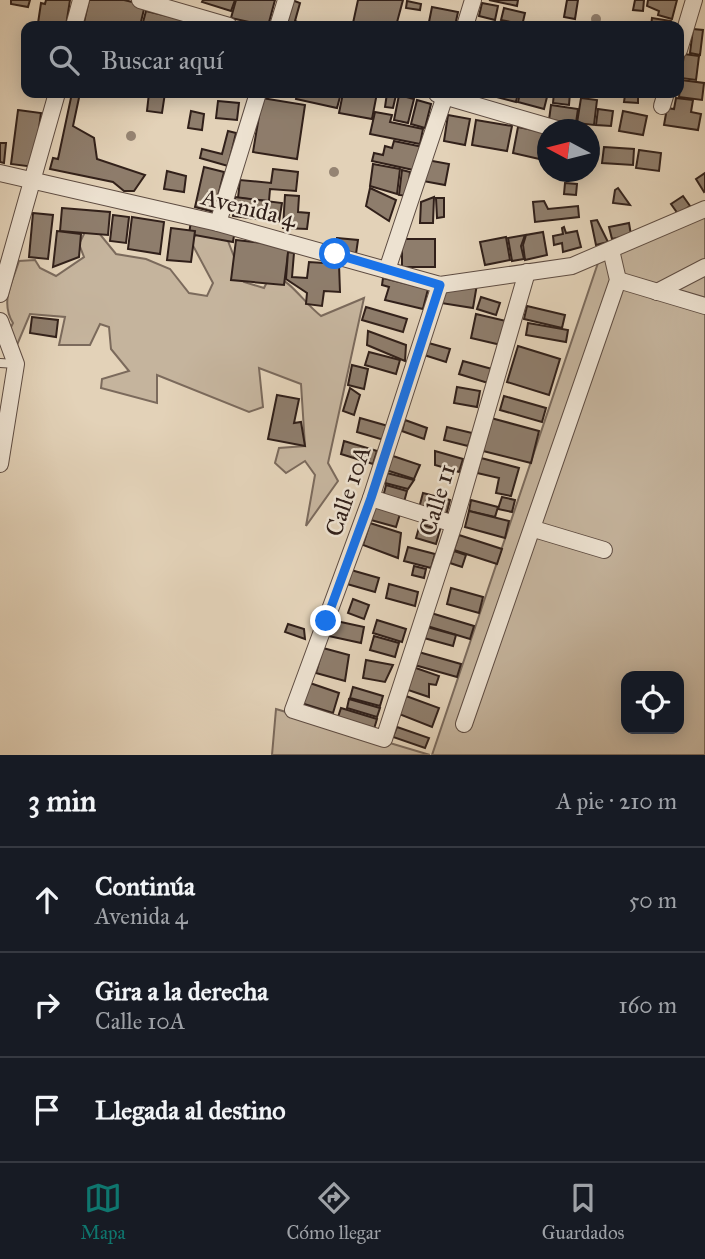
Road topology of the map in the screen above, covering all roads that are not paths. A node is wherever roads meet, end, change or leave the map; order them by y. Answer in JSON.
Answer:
{"nodes":[{"id":1,"x":81,"y":0,"type":"edge"},
{"id":2,"x":139,"y":0,"type":"edge"},
{"id":3,"x":286,"y":0,"type":"edge"},
{"id":4,"x":473,"y":0,"type":"edge"},
{"id":5,"x":694,"y":0,"type":"edge"},
{"id":6,"x":75,"y":21,"type":"edge"},
{"id":7,"x":212,"y":21,"type":"edge"},
{"id":8,"x":280,"y":21,"type":"edge"},
{"id":9,"x":467,"y":21,"type":"edge"},
{"id":10,"x":684,"y":33,"type":"edge"},
{"id":11,"x":56,"y":98,"type":"edge"},
{"id":12,"x":256,"y":98,"type":"edge"},
{"id":13,"x":441,"y":98,"type":"edge"},
{"id":14,"x":455,"y":98,"type":"edge"},
{"id":15,"x":537,"y":123,"type":"edge"},
{"id":16,"x":0,"y":173,"type":"edge"},
{"id":17,"x":33,"y":182,"type":"junction"},
{"id":18,"x":705,"y":209,"type":"edge"},
{"id":19,"x":218,"y":223,"type":"junction"},
{"id":20,"x":611,"y":250,"type":"junction"},
{"id":21,"x":705,"y":267,"type":"edge"},
{"id":22,"x":387,"y":270,"type":"junction"},
{"id":23,"x":527,"y":272,"type":"junction"},
{"id":24,"x":618,"y":280,"type":"junction"},
{"id":25,"x":440,"y":285,"type":"junction"},
{"id":26,"x":657,"y":292,"type":"junction"},
{"id":27,"x":0,"y":295,"type":"edge"},
{"id":28,"x":705,"y":306,"type":"edge"},
{"id":29,"x":0,"y":321,"type":"edge"},
{"id":30,"x":8,"y":364,"type":"edge"},
{"id":31,"x":0,"y":464,"type":"edge"},
{"id":32,"x":371,"y":498,"type":"junction"},
{"id":33,"x":454,"y":524,"type":"junction"},
{"id":34,"x":534,"y":529,"type":"junction"},
{"id":35,"x":604,"y":550,"type":"dead end"},
{"id":36,"x":464,"y":724,"type":"dead end"},
{"id":37,"x":384,"y":739,"type":"joint"}],
"edges":[{"from":1,"to":6,"type":"street"},
{"from":2,"to":7,"type":"street"},
{"from":3,"to":8,"type":"street"},
{"from":4,"to":9,"type":"street"},
{"from":5,"to":10,"type":"street"},
{"from":11,"to":17,"type":"street"},
{"from":12,"to":19,"type":"street"},
{"from":13,"to":22,"type":"street"},
{"from":14,"to":15,"type":"street"},
{"from":16,"to":17,"type":"street","name":"Avenida 4"},
{"from":17,"to":19,"type":"street","name":"Avenida 4"},
{"from":17,"to":27,"type":"street"},
{"from":18,"to":20,"type":"street","name":"Avenida 4"},
{"from":19,"to":22,"type":"street","name":"Avenida 4"},
{"from":20,"to":23,"type":"street","name":"Avenida 4"},
{"from":20,"to":24,"type":"street"},
{"from":21,"to":26,"type":"street"},
{"from":22,"to":25,"type":"street","name":"Avenida 4"},
{"from":23,"to":25,"type":"street","name":"Avenida 4"},
{"from":23,"to":33,"type":"street","name":"Calle 11"},
{"from":24,"to":26,"type":"street"},
{"from":24,"to":34,"type":"street"},
{"from":25,"to":32,"type":"street","name":"Calle 10A"},
{"from":26,"to":28,"type":"street"},
{"from":29,"to":30,"type":"street"},
{"from":30,"to":31,"type":"street"},
{"from":32,"to":33,"type":"street"},
{"from":32,"to":37,"type":"street","name":"Calle 10A"},
{"from":33,"to":37,"type":"street","name":"Calle 11"},
{"from":34,"to":35,"type":"street"},
{"from":34,"to":36,"type":"street"}]}
